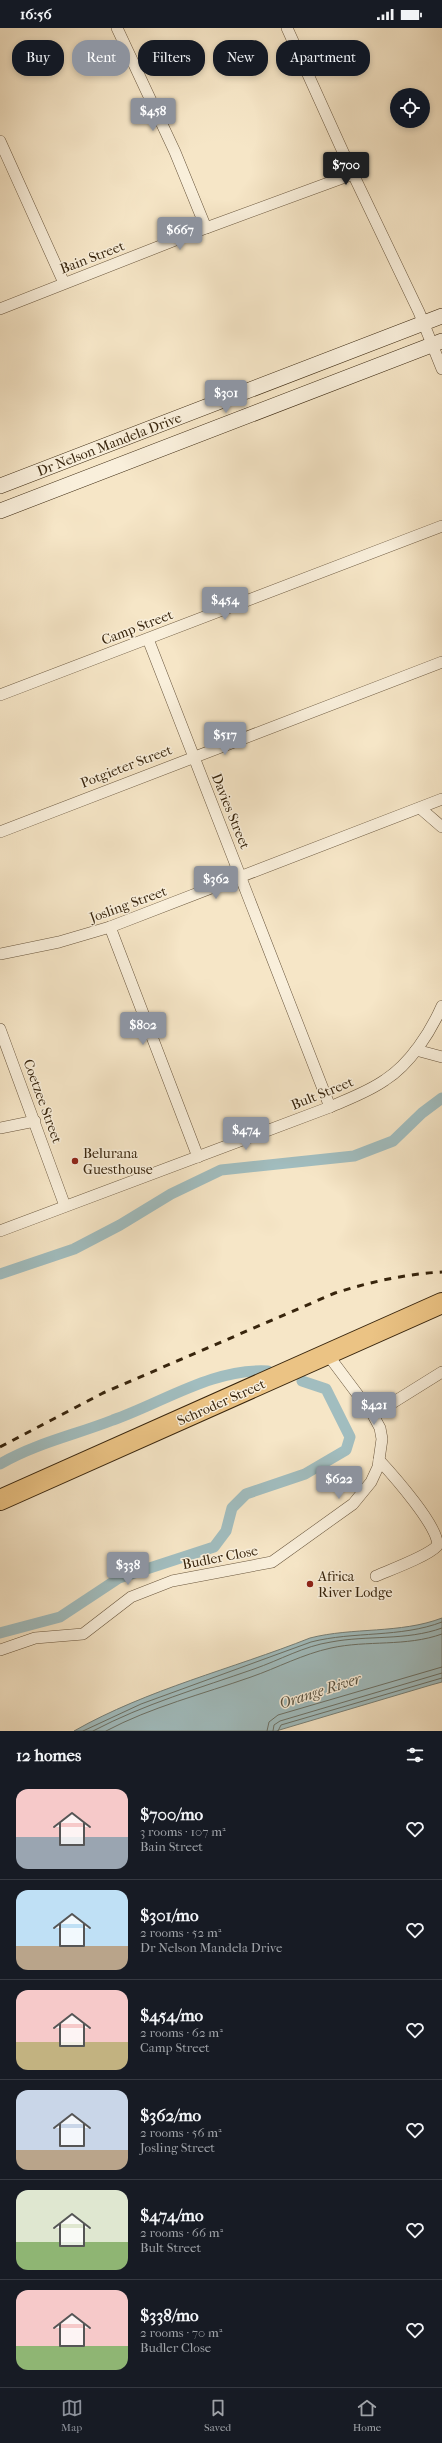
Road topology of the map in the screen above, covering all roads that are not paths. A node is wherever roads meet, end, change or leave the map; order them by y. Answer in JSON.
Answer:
{"nodes":[{"id":1,"x":116,"y":28,"type":"edge"},
{"id":2,"x":287,"y":28,"type":"edge"},
{"id":3,"x":0,"y":142,"type":"edge"},
{"id":4,"x":353,"y":174,"type":"junction"},
{"id":5,"x":206,"y":228,"type":"junction"},
{"id":6,"x":64,"y":283,"type":"junction"},
{"id":7,"x":0,"y":309,"type":"edge"},
{"id":8,"x":442,"y":316,"type":"edge"},
{"id":9,"x":423,"y":323,"type":"junction"},
{"id":10,"x":437,"y":343,"type":"edge"},
{"id":11,"x":442,"y":369,"type":"edge"},
{"id":12,"x":0,"y":486,"type":"edge"},
{"id":13,"x":0,"y":510,"type":"edge"},
{"id":14,"x":442,"y":526,"type":"edge"},
{"id":15,"x":148,"y":639,"type":"junction"},
{"id":16,"x":442,"y":662,"type":"edge"},
{"id":17,"x":0,"y":696,"type":"edge"},
{"id":18,"x":193,"y":756,"type":"junction"},
{"id":19,"x":442,"y":799,"type":"edge"},
{"id":20,"x":420,"y":808,"type":"junction"},
{"id":21,"x":442,"y":827,"type":"edge"},
{"id":22,"x":0,"y":832,"type":"edge"},
{"id":23,"x":242,"y":878,"type":"junction"},
{"id":24,"x":110,"y":927,"type":"junction"},
{"id":25,"x":0,"y":954,"type":"edge"},
{"id":26,"x":442,"y":1006,"type":"edge"},
{"id":27,"x":0,"y":1029,"type":"edge"},
{"id":28,"x":416,"y":1050,"type":"junction"},
{"id":29,"x":442,"y":1057,"type":"edge"},
{"id":30,"x":330,"y":1107,"type":"junction"},
{"id":31,"x":35,"y":1121,"type":"junction"},
{"id":32,"x":0,"y":1128,"type":"edge"},
{"id":33,"x":198,"y":1157,"type":"junction"},
{"id":34,"x":65,"y":1206,"type":"junction"},
{"id":35,"x":0,"y":1231,"type":"edge"},
{"id":36,"x":442,"y":1304,"type":"edge"},
{"id":37,"x":328,"y":1355,"type":"junction"},
{"id":38,"x":442,"y":1372,"type":"edge"},
{"id":39,"x":372,"y":1415,"type":"junction"},
{"id":40,"x":379,"y":1460,"type":"junction"},
{"id":41,"x":0,"y":1500,"type":"edge"},
{"id":42,"x":376,"y":1576,"type":"dead end"},
{"id":43,"x":0,"y":1650,"type":"edge"}],
"edges":[{"from":1,"to":5,"type":"street"},
{"from":2,"to":4,"type":"street"},
{"from":3,"to":6,"type":"street"},
{"from":4,"to":5,"type":"street","name":"Bain Street"},
{"from":4,"to":9,"type":"street"},
{"from":5,"to":6,"type":"street","name":"Bain Street"},
{"from":6,"to":7,"type":"street","name":"Bain Street"},
{"from":8,"to":9,"type":"street","name":"Dr Nelson Mandela Drive"},
{"from":9,"to":10,"type":"street"},
{"from":9,"to":12,"type":"street","name":"Dr Nelson Mandela Drive"},
{"from":10,"to":11,"type":"street"},
{"from":10,"to":13,"type":"street","name":"Dr Nelson Mandela Drive"},
{"from":14,"to":15,"type":"street","name":"Camp Street"},
{"from":15,"to":17,"type":"street","name":"Camp Street"},
{"from":15,"to":18,"type":"street","name":"Davies Street"},
{"from":16,"to":18,"type":"street","name":"Potgieter Street"},
{"from":18,"to":22,"type":"street","name":"Potgieter Street"},
{"from":18,"to":23,"type":"street","name":"Davies Street"},
{"from":19,"to":20,"type":"street","name":"Josling Street"},
{"from":20,"to":21,"type":"street"},
{"from":20,"to":23,"type":"street","name":"Josling Street"},
{"from":23,"to":24,"type":"street","name":"Josling Street"},
{"from":23,"to":30,"type":"street","name":"Davies Street"},
{"from":24,"to":25,"type":"street","name":"Josling Street"},
{"from":24,"to":33,"type":"street"},
{"from":26,"to":28,"type":"street","name":"Bult Street"},
{"from":27,"to":31,"type":"street","name":"Coetzee Street"},
{"from":28,"to":29,"type":"street"},
{"from":28,"to":30,"type":"street","name":"Bult Street"},
{"from":30,"to":33,"type":"street","name":"Bult Street"},
{"from":31,"to":32,"type":"street"},
{"from":31,"to":34,"type":"street","name":"Coetzee Street"},
{"from":33,"to":34,"type":"street","name":"Bult Street"},
{"from":34,"to":35,"type":"street","name":"Bult Street"},
{"from":36,"to":37,"type":"highway","name":"Schroder Street"},
{"from":37,"to":39,"type":"street"},
{"from":37,"to":41,"type":"highway","name":"Schroder Street"},
{"from":38,"to":39,"type":"street"},
{"from":39,"to":40,"type":"street"},
{"from":40,"to":42,"type":"street"},
{"from":40,"to":43,"type":"street","name":"Budler Close"}]}
